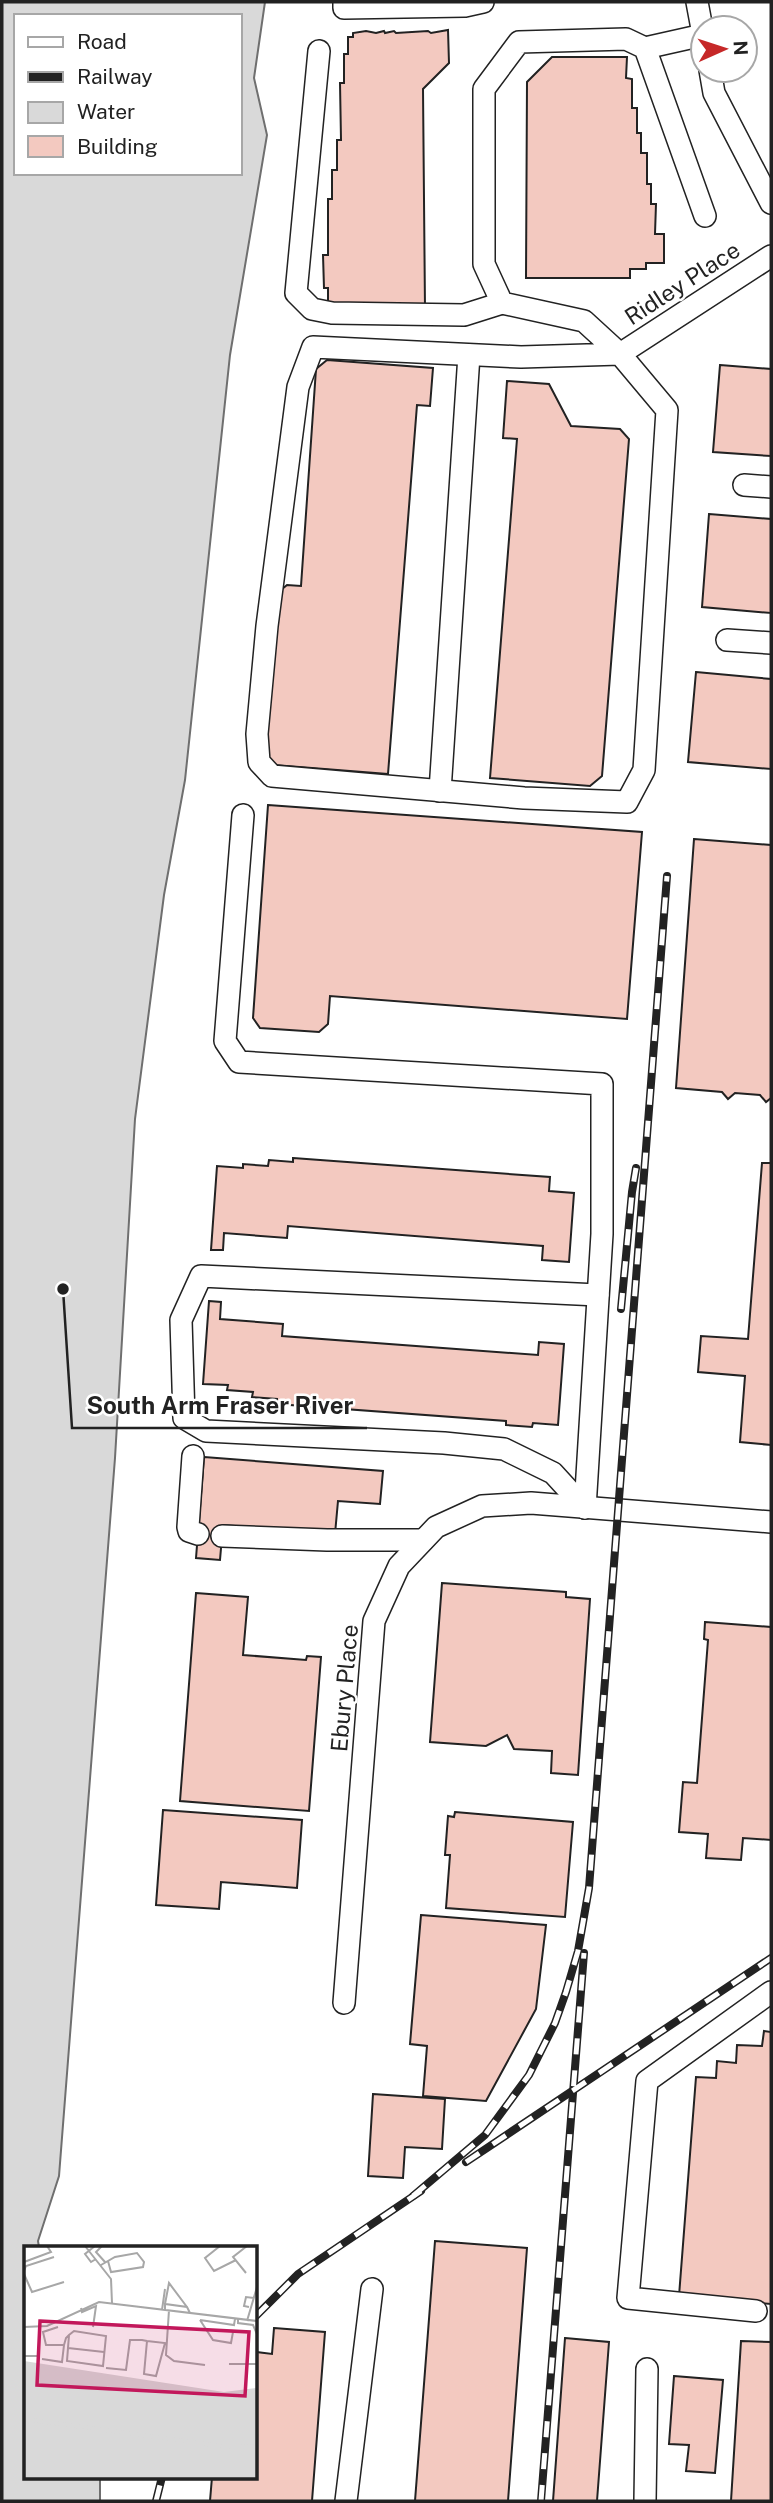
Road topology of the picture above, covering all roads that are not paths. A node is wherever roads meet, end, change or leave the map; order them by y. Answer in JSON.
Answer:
{"nodes":[{"id":1,"x":344,"y":2,"type":"edge"},
{"id":2,"x":483,"y":2,"type":"edge"},
{"id":3,"x":689,"y":38,"type":"edge"},
{"id":4,"x":645,"y":48,"type":"junction"},
{"id":5,"x":319,"y":51,"type":"dead end"},
{"id":6,"x":712,"y":84,"type":"edge"},
{"id":7,"x":771,"y":203,"type":"edge"},
{"id":8,"x":705,"y":216,"type":"dead end"},
{"id":9,"x":771,"y":256,"type":"edge"},
{"id":10,"x":502,"y":303,"type":"junction"},
{"id":11,"x":621,"y":354,"type":"junction"},
{"id":12,"x":469,"y":355,"type":"junction"},
{"id":13,"x":744,"y":485,"type":"dead end"},
{"id":14,"x":771,"y":487,"type":"edge"},
{"id":15,"x":727,"y":640,"type":"dead end"},
{"id":16,"x":771,"y":643,"type":"edge"},
{"id":17,"x":440,"y":791,"type":"junction"},
{"id":18,"x":243,"y":815,"type":"dead end"},
{"id":19,"x":598,"y":1295,"type":"junction"},
{"id":20,"x":193,"y":1456,"type":"dead end"},
{"id":21,"x":585,"y":1508,"type":"junction"},
{"id":22,"x":771,"y":1522,"type":"edge"},
{"id":23,"x":198,"y":1534,"type":"dead end"},
{"id":24,"x":222,"y":1536,"type":"dead end"},
{"id":25,"x":423,"y":1540,"type":"junction"},
{"id":26,"x":771,"y":1992,"type":"edge"},
{"id":27,"x":344,"y":2003,"type":"dead end"},
{"id":28,"x":372,"y":2289,"type":"dead end"},
{"id":29,"x":756,"y":2311,"type":"dead end"},
{"id":30,"x":647,"y":2369,"type":"dead end"},
{"id":31,"x":346,"y":2501,"type":"edge"},
{"id":32,"x":645,"y":2501,"type":"edge"}],
"edges":[{"from":1,"to":2,"type":"street"},
{"from":3,"to":4,"type":"street"},
{"from":4,"to":8,"type":"street"},
{"from":4,"to":10,"type":"street"},
{"from":5,"to":10,"type":"street"},
{"from":6,"to":7,"type":"street"},
{"from":9,"to":11,"type":"street","name":"Ridley Place"},
{"from":10,"to":11,"type":"street"},
{"from":11,"to":12,"type":"street"},
{"from":11,"to":17,"type":"street"},
{"from":12,"to":17,"type":"street"},
{"from":12,"to":17,"type":"street"},
{"from":13,"to":14,"type":"street"},
{"from":15,"to":16,"type":"street"},
{"from":18,"to":19,"type":"street"},
{"from":19,"to":21,"type":"street"},
{"from":19,"to":21,"type":"street"},
{"from":20,"to":23,"type":"street"},
{"from":21,"to":22,"type":"street","name":"Ebury Place"},
{"from":21,"to":25,"type":"street","name":"Ebury Place"},
{"from":24,"to":25,"type":"street"},
{"from":25,"to":27,"type":"street","name":"Ebury Place"},
{"from":26,"to":29,"type":"street"},
{"from":28,"to":31,"type":"street"},
{"from":30,"to":32,"type":"street"}]}
